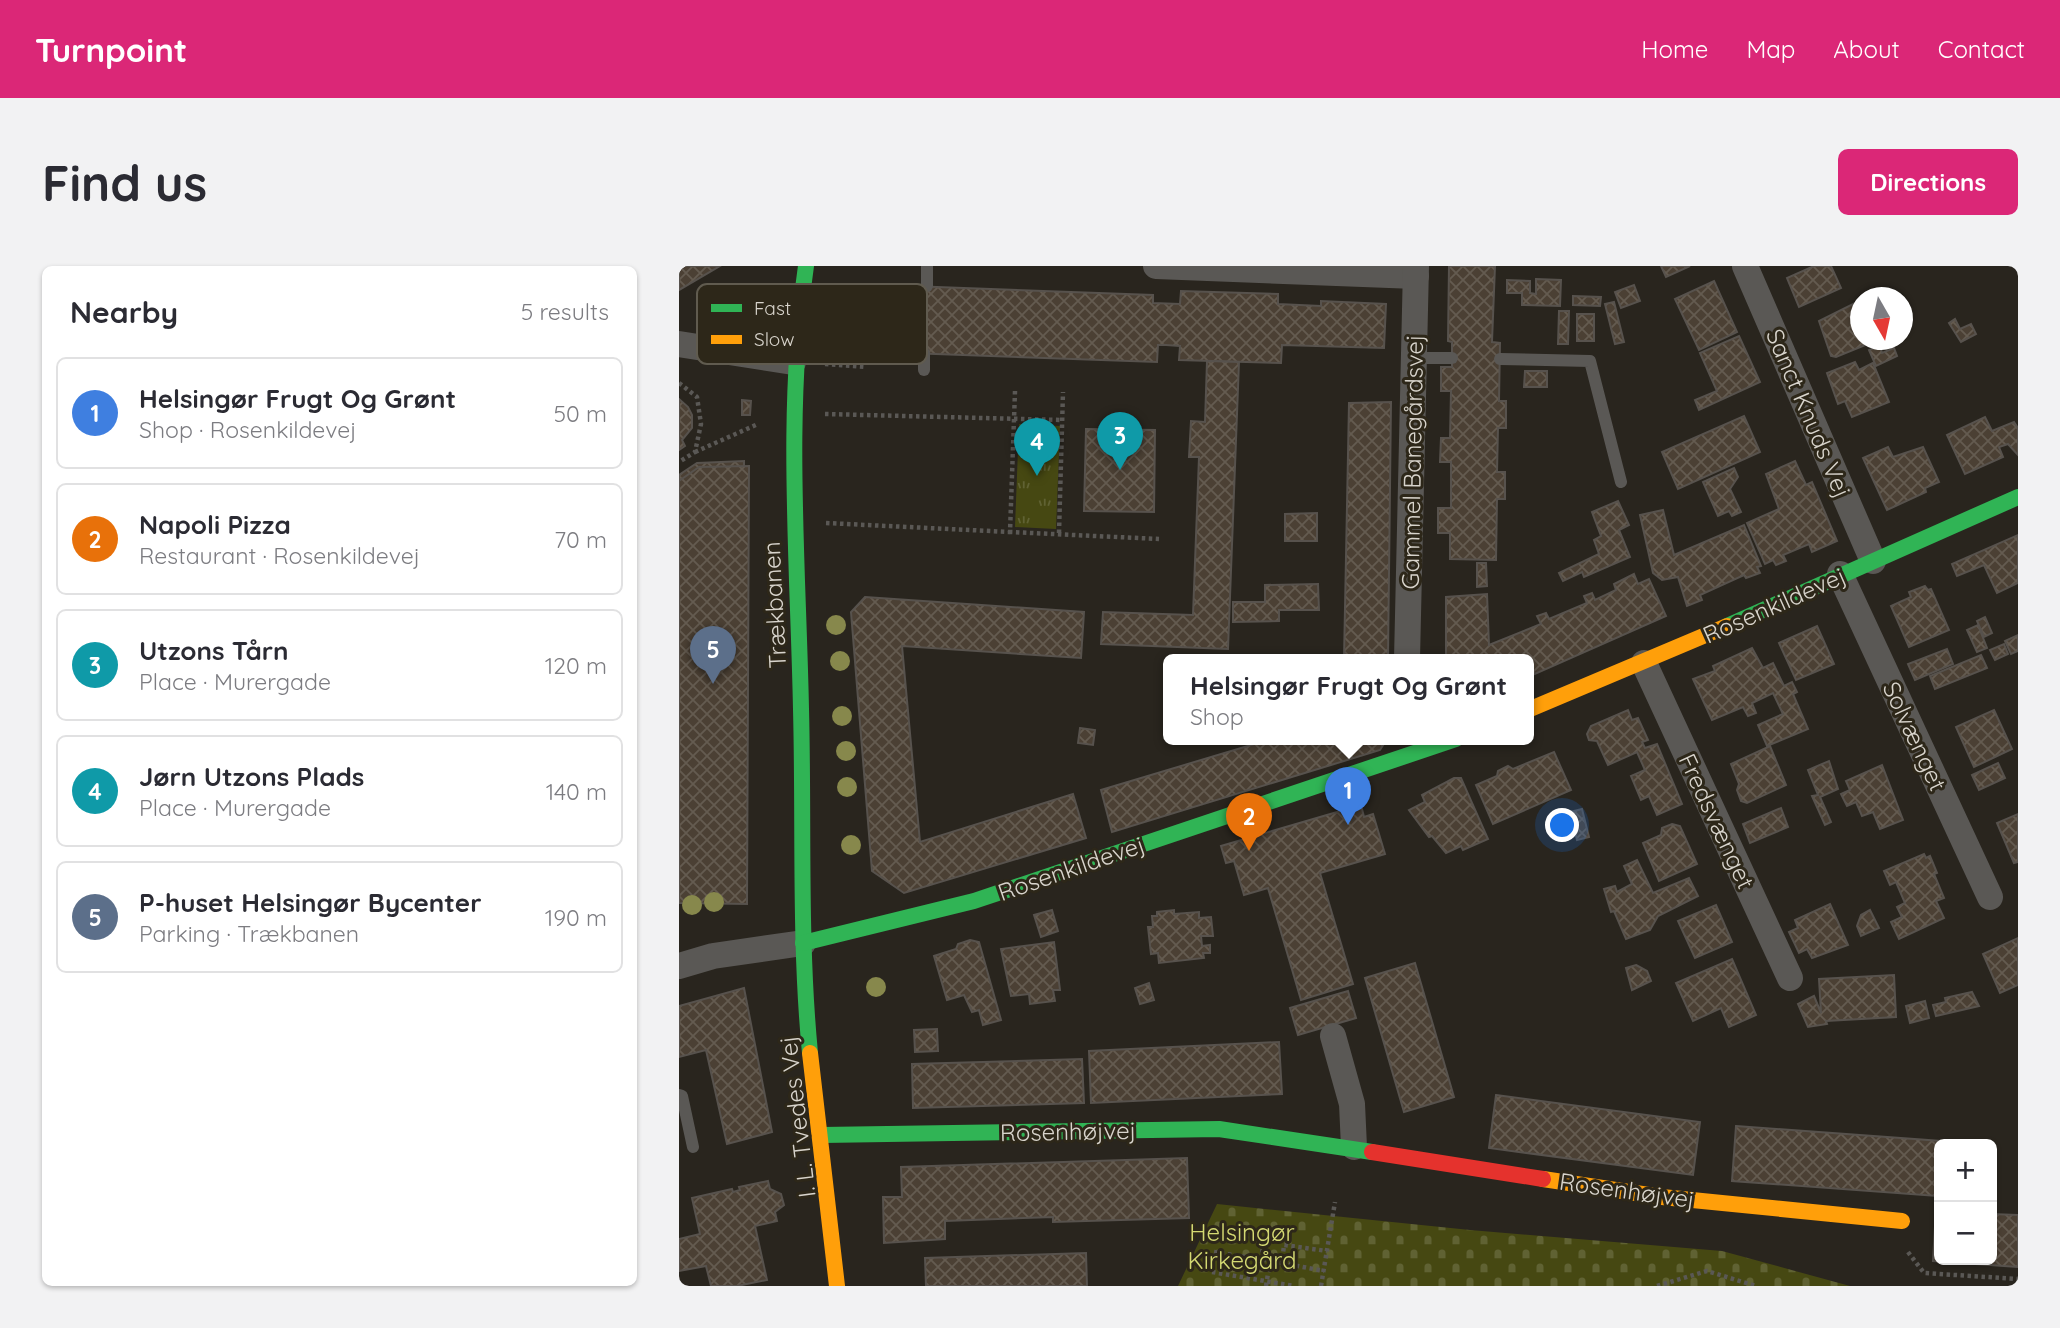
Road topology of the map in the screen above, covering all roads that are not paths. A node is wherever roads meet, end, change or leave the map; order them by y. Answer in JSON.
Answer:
{"nodes":[{"id":1,"x":806,"y":266,"type":"edge"},
{"id":2,"x":927,"y":266,"type":"edge"},
{"id":3,"x":1156,"y":266,"type":"edge"},
{"id":4,"x":1164,"y":266,"type":"edge"},
{"id":5,"x":1745,"y":266,"type":"edge"},
{"id":6,"x":1416,"y":271,"type":"edge"},
{"id":7,"x":804,"y":284,"type":"edge"},
{"id":8,"x":927,"y":286,"type":"dead end"},
{"id":9,"x":679,"y":344,"type":"edge"},
{"id":10,"x":697,"y":347,"type":"edge"},
{"id":11,"x":1415,"y":358,"type":"junction"},
{"id":12,"x":1452,"y":358,"type":"dead end"},
{"id":13,"x":1500,"y":359,"type":"dead end"},
{"id":14,"x":793,"y":364,"type":"edge"},
{"id":15,"x":924,"y":364,"type":"edge"},
{"id":16,"x":924,"y":370,"type":"dead end"},
{"id":17,"x":1621,"y":482,"type":"dead end"},
{"id":18,"x":2018,"y":497,"type":"edge"},
{"id":19,"x":1873,"y":561,"type":"junction"},
{"id":20,"x":1840,"y":575,"type":"junction"},
{"id":21,"x":1407,"y":654,"type":"edge"},
{"id":22,"x":1644,"y":663,"type":"junction"},
{"id":23,"x":1534,"y":708,"type":"edge"},
{"id":24,"x":1430,"y":745,"type":"edge"},
{"id":25,"x":1990,"y":897,"type":"dead end"},
{"id":26,"x":803,"y":943,"type":"junction"},
{"id":27,"x":679,"y":966,"type":"edge"},
{"id":28,"x":1790,"y":978,"type":"dead end"},
{"id":29,"x":1333,"y":1036,"type":"dead end"},
{"id":30,"x":679,"y":1095,"type":"edge"},
{"id":31,"x":822,"y":1135,"type":"junction"},
{"id":32,"x":693,"y":1147,"type":"dead end"},
{"id":33,"x":1354,"y":1147,"type":"junction"},
{"id":34,"x":1902,"y":1221,"type":"road end"},
{"id":35,"x":837,"y":1286,"type":"edge"}],
"edges":[{"from":1,"to":7,"type":"street","name":"Trækbanen"},
{"from":2,"to":8,"type":"lane"},
{"from":3,"to":4,"type":"street"},
{"from":4,"to":6,"type":"street"},
{"from":5,"to":19,"type":"street","name":"Sanct Knuds Vej"},
{"from":6,"to":11,"type":"street","name":"Gammel Banegårdsvej"},
{"from":9,"to":10,"type":"street"},
{"from":11,"to":12,"type":"lane"},
{"from":11,"to":21,"type":"street","name":"Gammel Banegårdsvej"},
{"from":13,"to":17,"type":"lane"},
{"from":14,"to":26,"type":"street","name":"Trækbanen"},
{"from":15,"to":16,"type":"lane"},
{"from":18,"to":19,"type":"street","name":"Rosenkildevej"},
{"from":19,"to":20,"type":"street","name":"Rosenkildevej"},
{"from":20,"to":22,"type":"street","name":"Rosenkildevej"},
{"from":20,"to":25,"type":"street","name":"Solvænget"},
{"from":22,"to":23,"type":"street","name":"Rosenkildevej"},
{"from":22,"to":28,"type":"street","name":"Fredsvænget"},
{"from":24,"to":26,"type":"street","name":"Rosenkildevej"},
{"from":26,"to":27,"type":"street","name":"Rosenkildevej"},
{"from":26,"to":31,"type":"street","name":"I. L. Tvedes Vej"},
{"from":29,"to":33,"type":"street"},
{"from":30,"to":32,"type":"lane"},
{"from":31,"to":33,"type":"street","name":"Rosenhøjvej"},
{"from":31,"to":35,"type":"street","name":"I. L. Tvedes Vej"},
{"from":33,"to":34,"type":"street","name":"Rosenhøjvej"}]}
